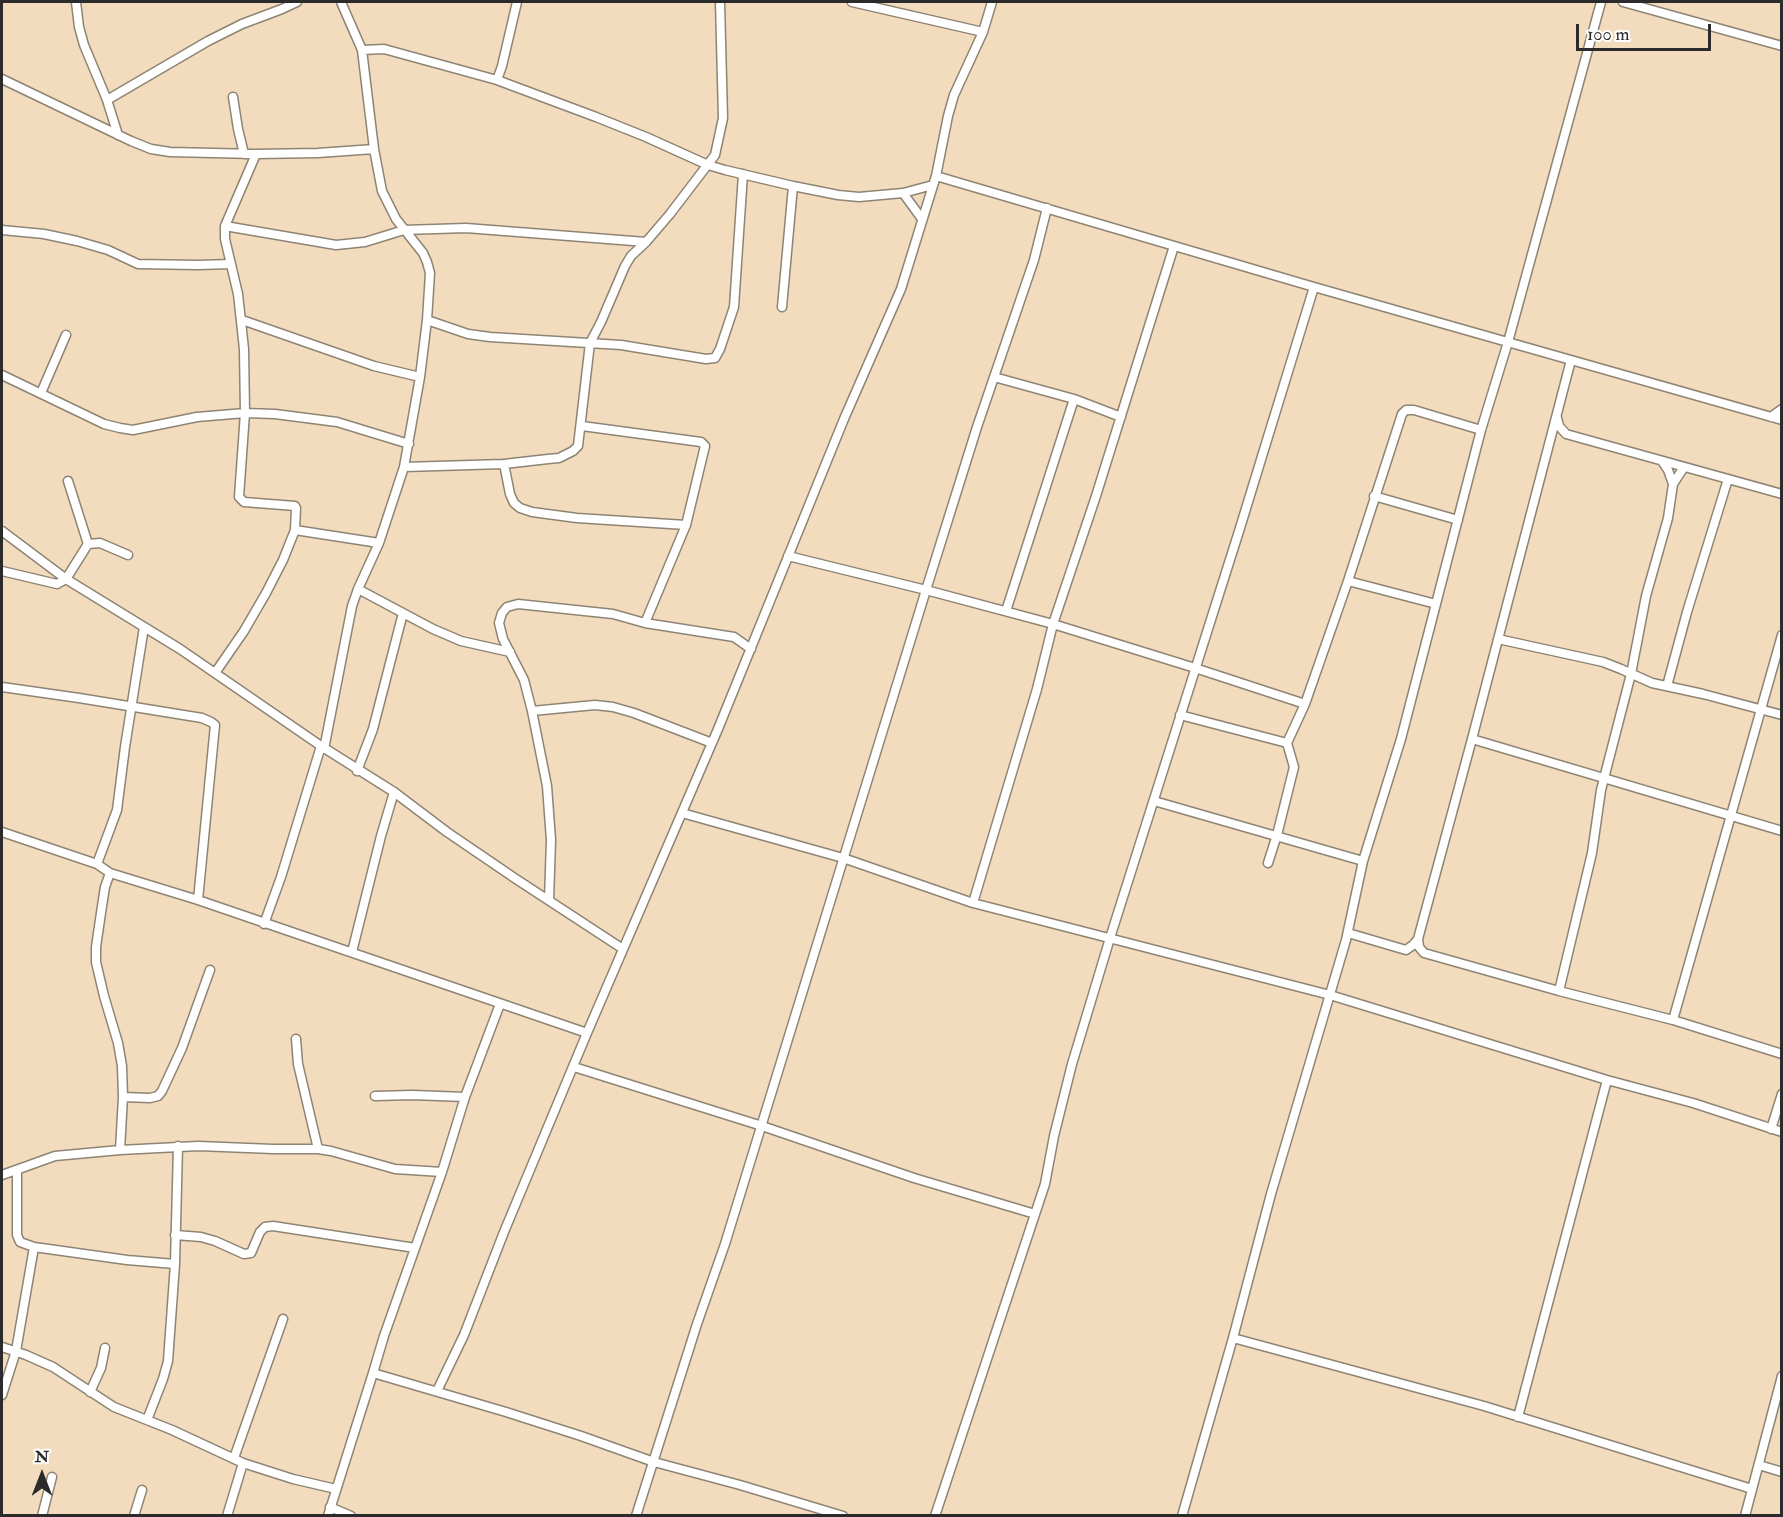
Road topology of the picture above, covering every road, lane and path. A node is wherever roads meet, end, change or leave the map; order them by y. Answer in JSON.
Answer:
{"nodes":[{"id":1,"x":76,"y":2,"type":"edge"},
{"id":2,"x":297,"y":2,"type":"edge"},
{"id":3,"x":341,"y":2,"type":"edge"},
{"id":4,"x":517,"y":2,"type":"edge"},
{"id":5,"x":720,"y":2,"type":"edge"},
{"id":6,"x":852,"y":2,"type":"edge"},
{"id":7,"x":992,"y":2,"type":"edge"},
{"id":8,"x":1601,"y":2,"type":"edge"},
{"id":9,"x":1623,"y":2,"type":"edge"},
{"id":10,"x":984,"y":32,"type":"junction"},
{"id":11,"x":1782,"y":46,"type":"edge"},
{"id":12,"x":362,"y":50,"type":"junction"},
{"id":13,"x":2,"y":79,"type":"edge"},
{"id":14,"x":497,"y":80,"type":"junction"},
{"id":15,"x":233,"y":97,"type":"dead end"},
{"id":16,"x":107,"y":100,"type":"junction"},
{"id":17,"x":118,"y":135,"type":"junction"},
{"id":18,"x":374,"y":149,"type":"junction"},
{"id":19,"x":244,"y":154,"type":"junction"},
{"id":20,"x":256,"y":154,"type":"junction"},
{"id":21,"x":708,"y":165,"type":"junction"},
{"id":22,"x":743,"y":174,"type":"junction"},
{"id":23,"x":934,"y":181,"type":"junction"},
{"id":24,"x":793,"y":186,"type":"junction"},
{"id":25,"x":903,"y":193,"type":"junction"},
{"id":26,"x":1047,"y":208,"type":"junction"},
{"id":27,"x":922,"y":219,"type":"junction"},
{"id":28,"x":225,"y":226,"type":"junction"},
{"id":29,"x":2,"y":230,"type":"edge"},
{"id":30,"x":404,"y":230,"type":"junction"},
{"id":31,"x":646,"y":242,"type":"junction"},
{"id":32,"x":1173,"y":246,"type":"junction"},
{"id":33,"x":231,"y":264,"type":"junction"},
{"id":34,"x":1314,"y":287,"type":"junction"},
{"id":35,"x":782,"y":307,"type":"dead end"},
{"id":36,"x":242,"y":320,"type":"junction"},
{"id":37,"x":427,"y":320,"type":"junction"},
{"id":38,"x":66,"y":336,"type":"dead end"},
{"id":39,"x":1508,"y":342,"type":"junction"},
{"id":40,"x":590,"y":343,"type":"junction"},
{"id":41,"x":1570,"y":360,"type":"junction"},
{"id":42,"x":2,"y":375,"type":"edge"},
{"id":43,"x":420,"y":377,"type":"junction"},
{"id":44,"x":994,"y":377,"type":"junction"},
{"id":45,"x":41,"y":393,"type":"junction"},
{"id":46,"x":1074,"y":399,"type":"junction"},
{"id":47,"x":1782,"y":409,"type":"edge"},
{"id":48,"x":245,"y":413,"type":"junction"},
{"id":49,"x":1556,"y":416,"type":"junction"},
{"id":50,"x":1121,"y":417,"type":"junction"},
{"id":51,"x":1771,"y":417,"type":"junction"},
{"id":52,"x":1782,"y":420,"type":"edge"},
{"id":53,"x":582,"y":426,"type":"junction"},
{"id":54,"x":1481,"y":430,"type":"junction"},
{"id":55,"x":1566,"y":434,"type":"junction"},
{"id":56,"x":409,"y":444,"type":"junction"},
{"id":57,"x":1548,"y":447,"type":"junction"},
{"id":58,"x":1661,"y":461,"type":"junction"},
{"id":59,"x":504,"y":464,"type":"junction"},
{"id":60,"x":404,"y":467,"type":"junction"},
{"id":61,"x":1684,"y":467,"type":"junction"},
{"id":62,"x":1728,"y":479,"type":"junction"},
{"id":63,"x":68,"y":481,"type":"dead end"},
{"id":64,"x":1673,"y":484,"type":"junction"},
{"id":65,"x":1782,"y":494,"type":"edge"},
{"id":66,"x":1374,"y":496,"type":"junction"},
{"id":67,"x":1458,"y":520,"type":"junction"},
{"id":68,"x":686,"y":525,"type":"junction"},
{"id":69,"x":295,"y":530,"type":"junction"},
{"id":70,"x":2,"y":531,"type":"edge"},
{"id":71,"x":379,"y":543,"type":"junction"},
{"id":72,"x":88,"y":544,"type":"junction"},
{"id":73,"x":128,"y":555,"type":"dead end"},
{"id":74,"x":788,"y":556,"type":"junction"},
{"id":75,"x":2,"y":571,"type":"edge"},
{"id":76,"x":66,"y":579,"type":"junction"},
{"id":77,"x":1348,"y":581,"type":"junction"},
{"id":78,"x":358,"y":589,"type":"junction"},
{"id":79,"x":926,"y":590,"type":"junction"},
{"id":80,"x":1436,"y":604,"type":"junction"},
{"id":81,"x":1006,"y":611,"type":"junction"},
{"id":82,"x":403,"y":613,"type":"junction"},
{"id":83,"x":645,"y":623,"type":"junction"},
{"id":84,"x":1053,"y":624,"type":"junction"},
{"id":85,"x":144,"y":627,"type":"junction"},
{"id":86,"x":1782,"y":635,"type":"edge"},
{"id":87,"x":1498,"y":639,"type":"junction"},
{"id":88,"x":751,"y":649,"type":"junction"},
{"id":89,"x":510,"y":652,"type":"junction"},
{"id":90,"x":1195,"y":668,"type":"junction"},
{"id":91,"x":215,"y":673,"type":"junction"},
{"id":92,"x":1631,"y":674,"type":"junction"},
{"id":93,"x":1666,"y":686,"type":"junction"},
{"id":94,"x":2,"y":687,"type":"edge"},
{"id":95,"x":1305,"y":704,"type":"junction"},
{"id":96,"x":132,"y":706,"type":"junction"},
{"id":97,"x":1761,"y":710,"type":"junction"},
{"id":98,"x":532,"y":711,"type":"junction"},
{"id":99,"x":1782,"y":715,"type":"edge"},
{"id":100,"x":1180,"y":716,"type":"junction"},
{"id":101,"x":1472,"y":740,"type":"junction"},
{"id":102,"x":712,"y":743,"type":"junction"},
{"id":103,"x":1287,"y":743,"type":"junction"},
{"id":104,"x":322,"y":748,"type":"junction"},
{"id":105,"x":357,"y":771,"type":"junction"},
{"id":106,"x":1604,"y":779,"type":"junction"},
{"id":107,"x":394,"y":792,"type":"junction"},
{"id":108,"x":1154,"y":801,"type":"junction"},
{"id":109,"x":682,"y":813,"type":"junction"},
{"id":110,"x":1731,"y":816,"type":"junction"},
{"id":111,"x":1782,"y":831,"type":"edge"},
{"id":112,"x":2,"y":833,"type":"edge"},
{"id":113,"x":1277,"y":835,"type":"junction"},
{"id":114,"x":843,"y":858,"type":"junction"},
{"id":115,"x":1363,"y":861,"type":"junction"},
{"id":116,"x":1268,"y":863,"type":"dead end"},
{"id":117,"x":97,"y":864,"type":"junction"},
{"id":118,"x":110,"y":873,"type":"junction"},
{"id":119,"x":198,"y":900,"type":"junction"},
{"id":120,"x":549,"y":900,"type":"junction"},
{"id":121,"x":974,"y":903,"type":"junction"},
{"id":122,"x":264,"y":924,"type":"junction"},
{"id":123,"x":1348,"y":933,"type":"junction"},
{"id":124,"x":1110,"y":938,"type":"junction"},
{"id":125,"x":1418,"y":939,"type":"junction"},
{"id":126,"x":623,"y":949,"type":"junction"},
{"id":127,"x":352,"y":952,"type":"junction"},
{"id":128,"x":210,"y":970,"type":"dead end"},
{"id":129,"x":1559,"y":991,"type":"junction"},
{"id":130,"x":1330,"y":995,"type":"junction"},
{"id":131,"x":500,"y":1004,"type":"junction"},
{"id":132,"x":1673,"y":1020,"type":"junction"},
{"id":133,"x":586,"y":1034,"type":"junction"},
{"id":134,"x":296,"y":1039,"type":"dead end"},
{"id":135,"x":1782,"y":1054,"type":"edge"},
{"id":136,"x":574,"y":1067,"type":"junction"},
{"id":137,"x":1607,"y":1080,"type":"junction"},
{"id":138,"x":1782,"y":1094,"type":"edge"},
{"id":139,"x":375,"y":1096,"type":"dead end"},
{"id":140,"x":123,"y":1097,"type":"junction"},
{"id":141,"x":465,"y":1097,"type":"junction"},
{"id":142,"x":762,"y":1126,"type":"junction"},
{"id":143,"x":1771,"y":1129,"type":"junction"},
{"id":144,"x":1782,"y":1132,"type":"edge"},
{"id":145,"x":178,"y":1146,"type":"junction"},
{"id":146,"x":318,"y":1149,"type":"junction"},
{"id":147,"x":120,"y":1150,"type":"junction"},
{"id":148,"x":17,"y":1170,"type":"junction"},
{"id":149,"x":442,"y":1172,"type":"junction"},
{"id":150,"x":2,"y":1175,"type":"edge"},
{"id":151,"x":1035,"y":1214,"type":"junction"},
{"id":152,"x":175,"y":1235,"type":"junction"},
{"id":153,"x":34,"y":1247,"type":"junction"},
{"id":154,"x":416,"y":1248,"type":"junction"},
{"id":155,"x":174,"y":1264,"type":"junction"},
{"id":156,"x":283,"y":1319,"type":"dead end"},
{"id":157,"x":1233,"y":1338,"type":"junction"},
{"id":158,"x":2,"y":1347,"type":"edge"},
{"id":159,"x":105,"y":1348,"type":"dead end"},
{"id":160,"x":16,"y":1351,"type":"junction"},
{"id":161,"x":373,"y":1372,"type":"junction"},
{"id":162,"x":1782,"y":1376,"type":"edge"},
{"id":163,"x":437,"y":1391,"type":"junction"},
{"id":164,"x":90,"y":1392,"type":"junction"},
{"id":165,"x":2,"y":1395,"type":"edge"},
{"id":166,"x":1518,"y":1417,"type":"junction"},
{"id":167,"x":147,"y":1420,"type":"junction"},
{"id":168,"x":234,"y":1458,"type":"junction"},
{"id":169,"x":654,"y":1462,"type":"junction"},
{"id":170,"x":243,"y":1463,"type":"junction"},
{"id":171,"x":1759,"y":1465,"type":"junction"},
{"id":172,"x":1782,"y":1472,"type":"edge"},
{"id":173,"x":52,"y":1477,"type":"dead end"},
{"id":174,"x":1752,"y":1489,"type":"junction"},
{"id":175,"x":336,"y":1490,"type":"junction"},
{"id":176,"x":142,"y":1491,"type":"dead end"},
{"id":177,"x":329,"y":1511,"type":"edge"},
{"id":178,"x":42,"y":1515,"type":"edge"},
{"id":179,"x":134,"y":1515,"type":"edge"},
{"id":180,"x":227,"y":1515,"type":"edge"},
{"id":181,"x":351,"y":1515,"type":"edge"},
{"id":182,"x":636,"y":1515,"type":"edge"},
{"id":183,"x":843,"y":1515,"type":"edge"},
{"id":184,"x":935,"y":1515,"type":"edge"},
{"id":185,"x":1182,"y":1515,"type":"edge"},
{"id":186,"x":1745,"y":1515,"type":"edge"}],
"edges":[{"from":1,"to":16,"type":"street"},
{"from":2,"to":16,"type":"street"},
{"from":3,"to":12,"type":"street"},
{"from":4,"to":14,"type":"street"},
{"from":5,"to":21,"type":"street"},
{"from":6,"to":10,"type":"street"},
{"from":7,"to":10,"type":"street"},
{"from":8,"to":39,"type":"street"},
{"from":9,"to":11,"type":"street"},
{"from":10,"to":23,"type":"street"},
{"from":12,"to":14,"type":"street"},
{"from":12,"to":18,"type":"street"},
{"from":13,"to":17,"type":"street"},
{"from":14,"to":21,"type":"street"},
{"from":15,"to":19,"type":"street"},
{"from":16,"to":17,"type":"street"},
{"from":17,"to":19,"type":"street"},
{"from":18,"to":20,"type":"street"},
{"from":18,"to":30,"type":"street"},
{"from":19,"to":20,"type":"street"},
{"from":20,"to":28,"type":"street"},
{"from":21,"to":22,"type":"street"},
{"from":21,"to":31,"type":"street"},
{"from":22,"to":24,"type":"street"},
{"from":22,"to":40,"type":"street"},
{"from":23,"to":25,"type":"street"},
{"from":23,"to":26,"type":"street"},
{"from":23,"to":27,"type":"street"},
{"from":24,"to":25,"type":"street"},
{"from":24,"to":35,"type":"street"},
{"from":25,"to":27,"type":"street"},
{"from":26,"to":32,"type":"street"},
{"from":26,"to":44,"type":"street"},
{"from":27,"to":74,"type":"street"},
{"from":28,"to":30,"type":"street"},
{"from":28,"to":33,"type":"street"},
{"from":29,"to":33,"type":"street"},
{"from":30,"to":31,"type":"street"},
{"from":30,"to":37,"type":"street"},
{"from":31,"to":40,"type":"street"},
{"from":32,"to":34,"type":"street"},
{"from":32,"to":50,"type":"street"},
{"from":33,"to":36,"type":"street"},
{"from":34,"to":39,"type":"street"},
{"from":34,"to":90,"type":"street"},
{"from":36,"to":43,"type":"street"},
{"from":36,"to":48,"type":"street"},
{"from":37,"to":40,"type":"street"},
{"from":37,"to":43,"type":"street"},
{"from":38,"to":45,"type":"street"},
{"from":39,"to":41,"type":"street"},
{"from":39,"to":54,"type":"street"},
{"from":40,"to":53,"type":"street"},
{"from":41,"to":49,"type":"street"},
{"from":41,"to":51,"type":"street"},
{"from":42,"to":45,"type":"street"},
{"from":43,"to":56,"type":"street"},
{"from":44,"to":46,"type":"street"},
{"from":44,"to":79,"type":"street"},
{"from":45,"to":48,"type":"street"},
{"from":46,"to":50,"type":"street"},
{"from":46,"to":81,"type":"street"},
{"from":47,"to":51,"type":"street"},
{"from":48,"to":56,"type":"street"},
{"from":48,"to":69,"type":"street"},
{"from":49,"to":55,"type":"street"},
{"from":49,"to":57,"type":"street"},
{"from":50,"to":84,"type":"street"},
{"from":51,"to":52,"type":"street"},
{"from":53,"to":59,"type":"street"},
{"from":53,"to":68,"type":"street"},
{"from":54,"to":66,"type":"street"},
{"from":54,"to":67,"type":"street"},
{"from":55,"to":57,"type":"street"},
{"from":55,"to":58,"type":"street"},
{"from":56,"to":60,"type":"street"},
{"from":57,"to":87,"type":"street"},
{"from":58,"to":61,"type":"street"},
{"from":58,"to":64,"type":"street"},
{"from":59,"to":60,"type":"street"},
{"from":59,"to":68,"type":"street"},
{"from":60,"to":71,"type":"street"},
{"from":61,"to":62,"type":"street"},
{"from":61,"to":64,"type":"street"},
{"from":62,"to":65,"type":"street"},
{"from":62,"to":93,"type":"street"},
{"from":63,"to":72,"type":"street"},
{"from":64,"to":92,"type":"street"},
{"from":66,"to":67,"type":"street"},
{"from":66,"to":77,"type":"street"},
{"from":67,"to":80,"type":"street"},
{"from":68,"to":83,"type":"street"},
{"from":69,"to":71,"type":"street"},
{"from":69,"to":91,"type":"street"},
{"from":70,"to":76,"type":"street"},
{"from":71,"to":78,"type":"street"},
{"from":72,"to":73,"type":"street"},
{"from":72,"to":76,"type":"street"},
{"from":74,"to":79,"type":"street"},
{"from":74,"to":88,"type":"street"},
{"from":75,"to":76,"type":"street"},
{"from":76,"to":85,"type":"street"},
{"from":77,"to":80,"type":"street"},
{"from":77,"to":95,"type":"street"},
{"from":78,"to":82,"type":"street"},
{"from":78,"to":104,"type":"street"},
{"from":79,"to":81,"type":"street"},
{"from":79,"to":114,"type":"street"},
{"from":80,"to":115,"type":"street"},
{"from":81,"to":84,"type":"street"},
{"from":82,"to":89,"type":"street"},
{"from":82,"to":105,"type":"street"},
{"from":83,"to":88,"type":"street"},
{"from":83,"to":89,"type":"street"},
{"from":84,"to":90,"type":"street"},
{"from":84,"to":121,"type":"street"},
{"from":85,"to":91,"type":"street"},
{"from":85,"to":96,"type":"street"},
{"from":86,"to":97,"type":"street"},
{"from":87,"to":92,"type":"street"},
{"from":87,"to":101,"type":"street"},
{"from":88,"to":102,"type":"street"},
{"from":89,"to":98,"type":"street"},
{"from":90,"to":95,"type":"street"},
{"from":90,"to":100,"type":"street"},
{"from":91,"to":104,"type":"street"},
{"from":92,"to":93,"type":"street"},
{"from":92,"to":106,"type":"street"},
{"from":93,"to":97,"type":"street"},
{"from":94,"to":96,"type":"street"},
{"from":95,"to":103,"type":"street"},
{"from":96,"to":117,"type":"street"},
{"from":96,"to":119,"type":"street"},
{"from":97,"to":99,"type":"street"},
{"from":97,"to":110,"type":"street"},
{"from":98,"to":102,"type":"street"},
{"from":98,"to":120,"type":"street"},
{"from":100,"to":103,"type":"street"},
{"from":100,"to":108,"type":"street"},
{"from":101,"to":106,"type":"street"},
{"from":101,"to":125,"type":"street"},
{"from":102,"to":109,"type":"street"},
{"from":103,"to":113,"type":"street"},
{"from":104,"to":105,"type":"street"},
{"from":104,"to":122,"type":"street"},
{"from":105,"to":107,"type":"street"},
{"from":106,"to":110,"type":"street"},
{"from":106,"to":129,"type":"street"},
{"from":107,"to":120,"type":"street"},
{"from":107,"to":127,"type":"street"},
{"from":108,"to":113,"type":"street"},
{"from":108,"to":124,"type":"street"},
{"from":109,"to":114,"type":"street"},
{"from":109,"to":126,"type":"street"},
{"from":110,"to":111,"type":"street"},
{"from":110,"to":132,"type":"street"},
{"from":112,"to":117,"type":"street"},
{"from":113,"to":115,"type":"street"},
{"from":113,"to":116,"type":"street"},
{"from":114,"to":121,"type":"street"},
{"from":114,"to":142,"type":"street"},
{"from":115,"to":123,"type":"street"},
{"from":117,"to":118,"type":"street"},
{"from":118,"to":119,"type":"street"},
{"from":118,"to":140,"type":"street"},
{"from":119,"to":122,"type":"street"},
{"from":120,"to":126,"type":"street"},
{"from":121,"to":124,"type":"street"},
{"from":122,"to":127,"type":"street"},
{"from":123,"to":125,"type":"street"},
{"from":123,"to":130,"type":"street"},
{"from":124,"to":130,"type":"street"},
{"from":124,"to":151,"type":"street"},
{"from":125,"to":129,"type":"street"},
{"from":126,"to":133,"type":"street"},
{"from":127,"to":131,"type":"street"},
{"from":128,"to":140,"type":"street"},
{"from":129,"to":132,"type":"street"},
{"from":130,"to":137,"type":"street"},
{"from":130,"to":157,"type":"street"},
{"from":131,"to":133,"type":"street"},
{"from":131,"to":141,"type":"street"},
{"from":132,"to":135,"type":"street"},
{"from":133,"to":136,"type":"street"},
{"from":134,"to":146,"type":"street"},
{"from":136,"to":142,"type":"street"},
{"from":136,"to":163,"type":"street"},
{"from":137,"to":143,"type":"street"},
{"from":137,"to":166,"type":"street"},
{"from":138,"to":143,"type":"street"},
{"from":139,"to":141,"type":"street"},
{"from":140,"to":147,"type":"street"},
{"from":141,"to":149,"type":"street"},
{"from":142,"to":151,"type":"street"},
{"from":142,"to":169,"type":"street"},
{"from":143,"to":144,"type":"street"},
{"from":145,"to":146,"type":"street"},
{"from":145,"to":147,"type":"street"},
{"from":145,"to":152,"type":"street"},
{"from":146,"to":149,"type":"street"},
{"from":147,"to":148,"type":"street"},
{"from":148,"to":150,"type":"street"},
{"from":148,"to":153,"type":"street"},
{"from":149,"to":154,"type":"street"},
{"from":151,"to":184,"type":"street"},
{"from":152,"to":154,"type":"street"},
{"from":152,"to":155,"type":"street"},
{"from":153,"to":155,"type":"street"},
{"from":153,"to":160,"type":"street"},
{"from":154,"to":161,"type":"street"},
{"from":155,"to":167,"type":"street"},
{"from":156,"to":168,"type":"street"},
{"from":157,"to":166,"type":"street"},
{"from":157,"to":185,"type":"street"},
{"from":158,"to":160,"type":"street"},
{"from":159,"to":164,"type":"street"},
{"from":160,"to":164,"type":"street"},
{"from":160,"to":165,"type":"street"},
{"from":161,"to":163,"type":"street"},
{"from":161,"to":175,"type":"street"},
{"from":162,"to":171,"type":"street"},
{"from":163,"to":169,"type":"street"},
{"from":164,"to":167,"type":"street"},
{"from":166,"to":174,"type":"street"},
{"from":167,"to":168,"type":"street"},
{"from":168,"to":170,"type":"street"},
{"from":169,"to":182,"type":"street"},
{"from":169,"to":183,"type":"street"},
{"from":170,"to":175,"type":"street"},
{"from":170,"to":180,"type":"street"},
{"from":171,"to":172,"type":"street"},
{"from":171,"to":174,"type":"street"},
{"from":173,"to":178,"type":"street"},
{"from":174,"to":186,"type":"street"},
{"from":175,"to":177,"type":"street"},
{"from":176,"to":179,"type":"street"},
{"from":177,"to":181,"type":"street"}]}
